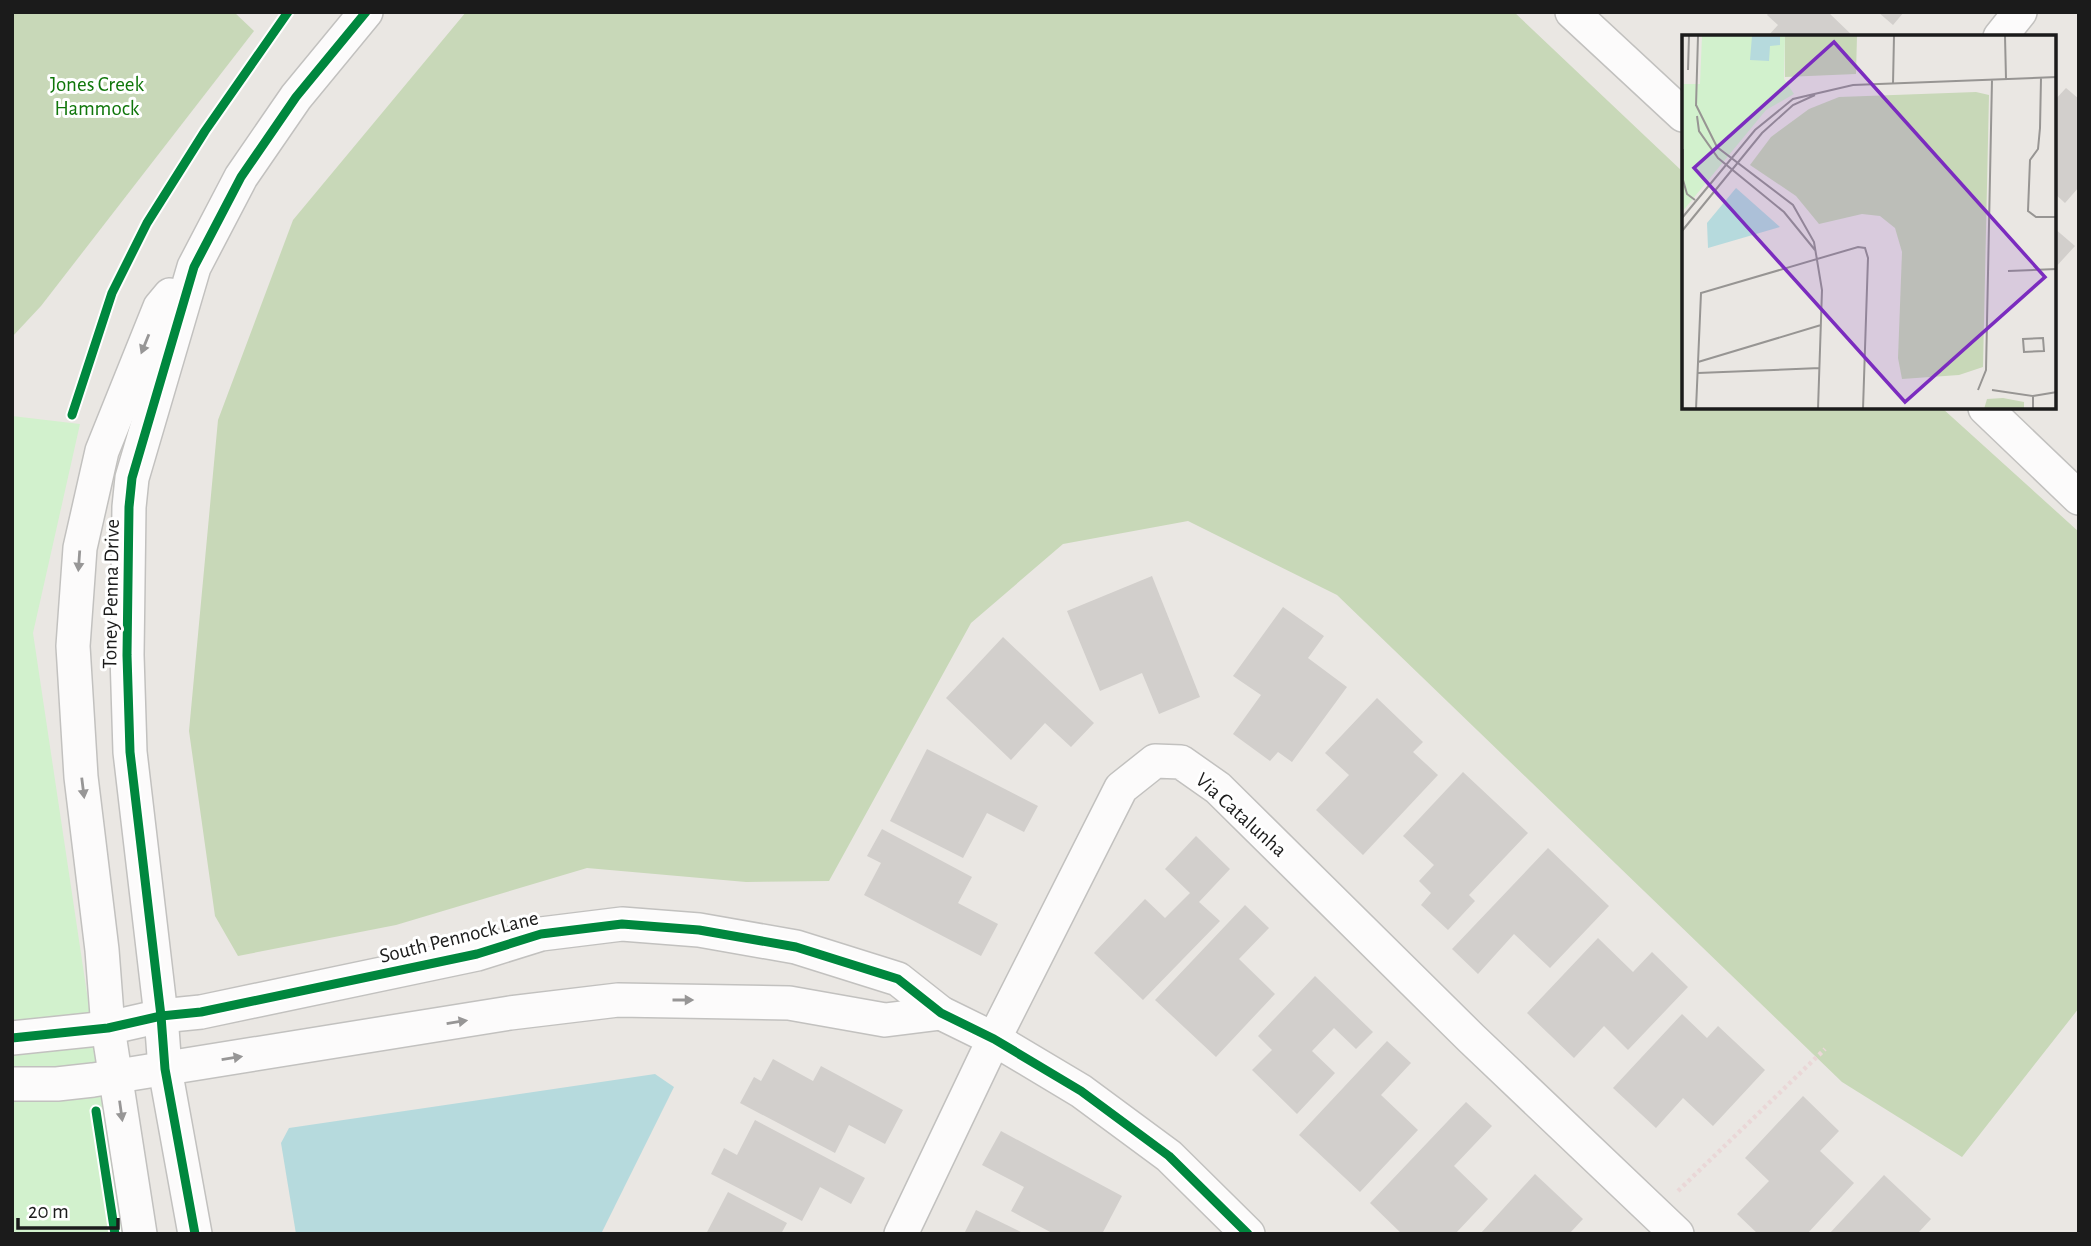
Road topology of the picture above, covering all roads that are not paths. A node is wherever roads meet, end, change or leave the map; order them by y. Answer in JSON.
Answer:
{"nodes":[{"id":1,"x":366,"y":12,"type":"edge"},
{"id":2,"x":1572,"y":12,"type":"edge"},
{"id":3,"x":2020,"y":12,"type":"edge"},
{"id":4,"x":2002,"y":35,"type":"edge"},
{"id":5,"x":1682,"y":114,"type":"edge"},
{"id":6,"x":194,"y":267,"type":"junction"},
{"id":7,"x":1987,"y":410,"type":"edge"},
{"id":8,"x":2079,"y":498,"type":"edge"},
{"id":9,"x":941,"y":1013,"type":"junction"},
{"id":10,"x":161,"y":1016,"type":"junction"},
{"id":11,"x":108,"y":1027,"type":"junction"},
{"id":12,"x":12,"y":1038,"type":"edge"},
{"id":13,"x":994,"y":1039,"type":"junction"},
{"id":14,"x":165,"y":1069,"type":"junction"},
{"id":15,"x":117,"y":1077,"type":"junction"},
{"id":16,"x":12,"y":1084,"type":"edge"},
{"id":17,"x":140,"y":1234,"type":"edge"},
{"id":18,"x":195,"y":1234,"type":"edge"},
{"id":19,"x":901,"y":1234,"type":"edge"},
{"id":20,"x":1248,"y":1234,"type":"edge"},
{"id":21,"x":1677,"y":1234,"type":"edge"}],
"edges":[{"from":1,"to":6,"type":"street","name":"Toney Penna Drive"},
{"from":2,"to":5,"type":"street"},
{"from":3,"to":4,"type":"street"},
{"from":6,"to":10,"type":"street","name":"Toney Penna Drive"},
{"from":6,"to":11,"type":"street","name":"Toney Penna Drive","one_way":true},
{"from":7,"to":8,"type":"street"},
{"from":9,"to":10,"type":"street","name":"South Pennock Lane"},
{"from":9,"to":13,"type":"street","name":"South Pennock Lane"},
{"from":14,"to":9,"type":"street","one_way":true},
{"from":10,"to":11,"type":"street","name":"South Pennock Lane"},
{"from":10,"to":14,"type":"street","name":"Toney Penna Drive"},
{"from":11,"to":12,"type":"street","name":"South Pennock Lane"},
{"from":11,"to":15,"type":"street","name":"Toney Penna Drive"},
{"from":13,"to":19,"type":"street","name":"Via Catalunha"},
{"from":13,"to":20,"type":"street","name":"South Pennock Lane"},
{"from":13,"to":21,"type":"street","name":"Via Catalunha"},
{"from":14,"to":15,"type":"street"},
{"from":14,"to":18,"type":"street","name":"Toney Penna Drive"},
{"from":15,"to":16,"type":"street"},
{"from":15,"to":17,"type":"street","name":"Toney Penna Drive","one_way":true}]}
